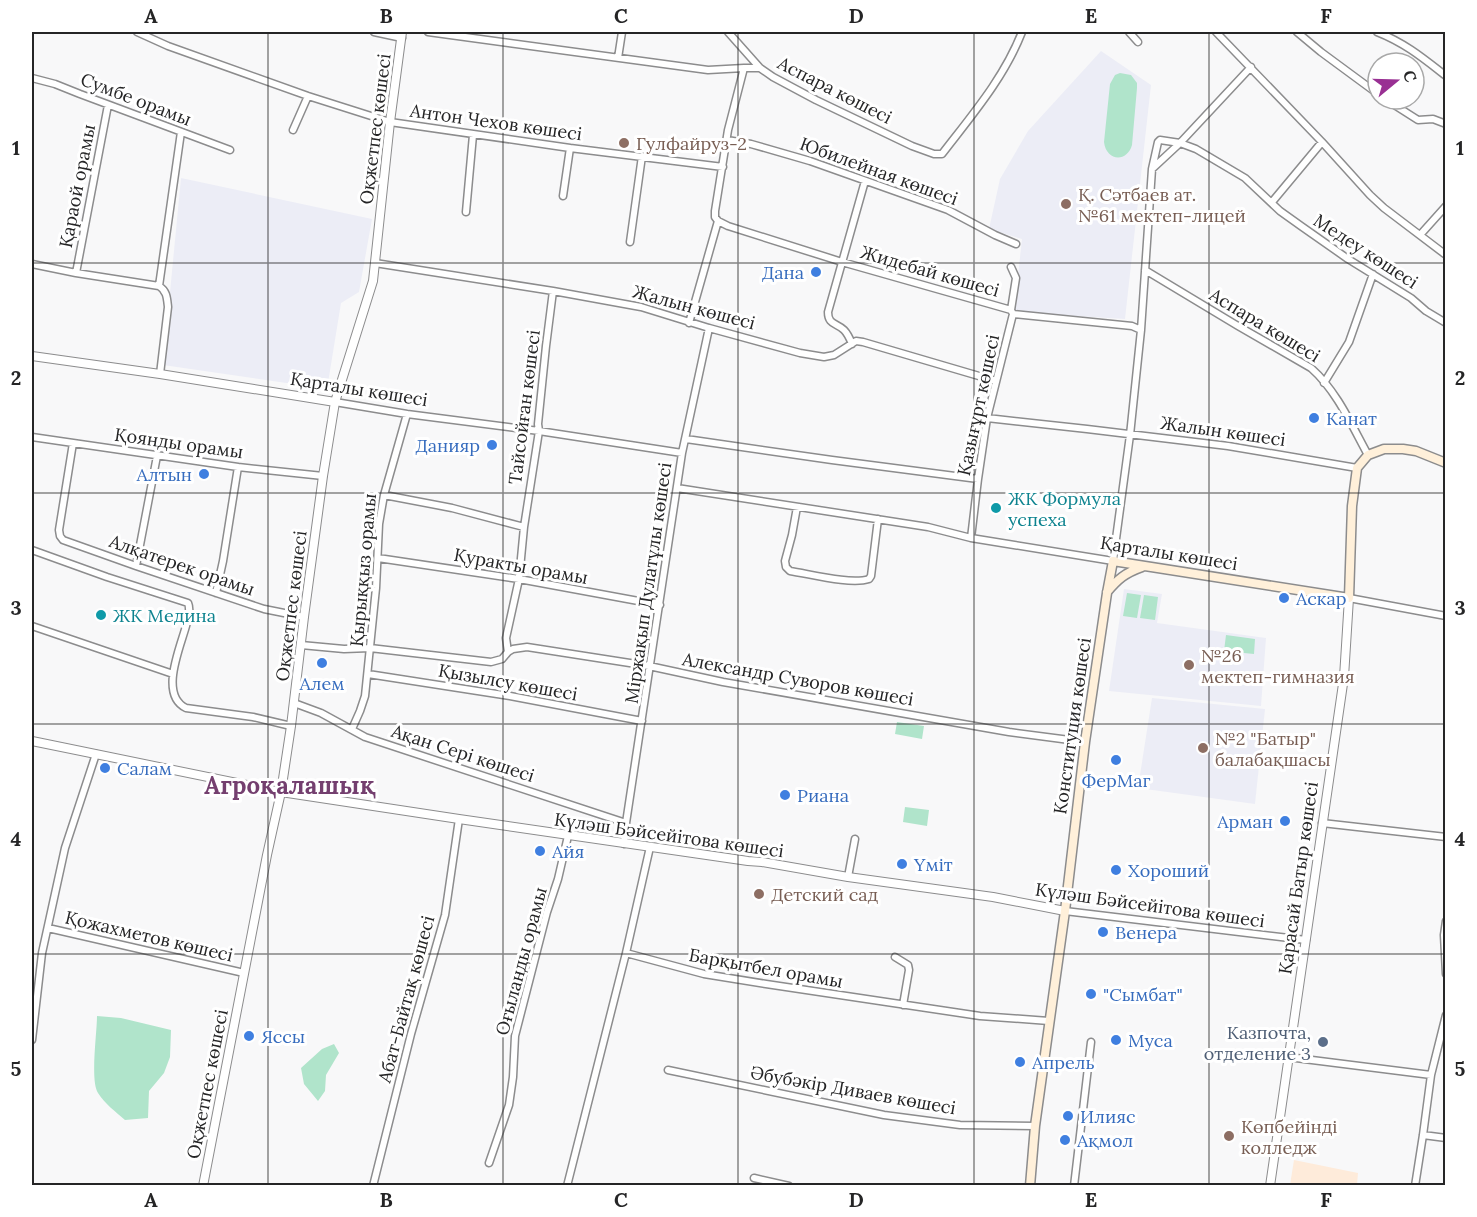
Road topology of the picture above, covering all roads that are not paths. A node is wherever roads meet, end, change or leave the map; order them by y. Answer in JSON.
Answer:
{"nodes":[{"id":1,"x":136,"y":32,"type":"edge"},
{"id":2,"x":374,"y":32,"type":"edge"},
{"id":3,"x":428,"y":32,"type":"edge"},
{"id":4,"x":622,"y":32,"type":"edge"},
{"id":5,"x":728,"y":32,"type":"edge"},
{"id":6,"x":1022,"y":32,"type":"edge"},
{"id":7,"x":1129,"y":32,"type":"edge"},
{"id":8,"x":1216,"y":32,"type":"edge"},
{"id":9,"x":1297,"y":32,"type":"edge"},
{"id":10,"x":1377,"y":32,"type":"edge"},
{"id":11,"x":402,"y":35,"type":"edge"},
{"id":12,"x":1138,"y":42,"type":"dead end"},
{"id":13,"x":618,"y":58,"type":"junction"},
{"id":14,"x":1251,"y":67,"type":"junction"},
{"id":15,"x":744,"y":68,"type":"junction"},
{"id":16,"x":760,"y":68,"type":"junction"},
{"id":17,"x":1446,"y":76,"type":"edge"},
{"id":18,"x":32,"y":78,"type":"edge"},
{"id":19,"x":1366,"y":85,"type":"edge"},
{"id":20,"x":308,"y":96,"type":"junction"},
{"id":21,"x":108,"y":105,"type":"junction"},
{"id":22,"x":1404,"y":111,"type":"edge"},
{"id":23,"x":390,"y":122,"type":"junction"},
{"id":24,"x":1446,"y":124,"type":"edge"},
{"id":25,"x":293,"y":130,"type":"dead end"},
{"id":26,"x":181,"y":132,"type":"junction"},
{"id":27,"x":473,"y":135,"type":"junction"},
{"id":28,"x":727,"y":140,"type":"junction"},
{"id":29,"x":1322,"y":142,"type":"junction"},
{"id":30,"x":1180,"y":143,"type":"junction"},
{"id":31,"x":570,"y":148,"type":"junction"},
{"id":32,"x":230,"y":150,"type":"dead end"},
{"id":33,"x":642,"y":156,"type":"junction"},
{"id":34,"x":723,"y":167,"type":"junction"},
{"id":35,"x":1152,"y":170,"type":"junction"},
{"id":36,"x":865,"y":181,"type":"junction"},
{"id":37,"x":563,"y":196,"type":"dead end"},
{"id":38,"x":1272,"y":202,"type":"junction"},
{"id":39,"x":1446,"y":206,"type":"edge"},
{"id":40,"x":466,"y":212,"type":"dead end"},
{"id":41,"x":718,"y":221,"type":"junction"},
{"id":42,"x":1420,"y":235,"type":"junction"},
{"id":43,"x":630,"y":242,"type":"dead end"},
{"id":44,"x":1016,"y":244,"type":"dead end"},
{"id":45,"x":1446,"y":255,"type":"edge"},
{"id":46,"x":842,"y":262,"type":"junction"},
{"id":47,"x":375,"y":263,"type":"junction"},
{"id":48,"x":32,"y":264,"type":"edge"},
{"id":49,"x":1011,"y":267,"type":"dead end"},
{"id":50,"x":1145,"y":270,"type":"junction"},
{"id":51,"x":76,"y":273,"type":"junction"},
{"id":52,"x":1373,"y":274,"type":"junction"},
{"id":53,"x":159,"y":286,"type":"junction"},
{"id":54,"x":553,"y":291,"type":"junction"},
{"id":55,"x":1012,"y":312,"type":"junction"},
{"id":56,"x":689,"y":322,"type":"junction"},
{"id":57,"x":1446,"y":323,"type":"edge"},
{"id":58,"x":709,"y":328,"type":"junction"},
{"id":59,"x":1142,"y":330,"type":"junction"},
{"id":60,"x":852,"y":344,"type":"junction"},
{"id":61,"x":32,"y":356,"type":"edge"},
{"id":62,"x":160,"y":374,"type":"junction"},
{"id":63,"x":996,"y":381,"type":"junction"},
{"id":64,"x":1324,"y":382,"type":"junction"},
{"id":65,"x":335,"y":402,"type":"junction"},
{"id":66,"x":407,"y":414,"type":"junction"},
{"id":67,"x":987,"y":418,"type":"junction"},
{"id":68,"x":539,"y":431,"type":"junction"},
{"id":69,"x":1130,"y":435,"type":"junction"},
{"id":70,"x":32,"y":437,"type":"edge"},
{"id":71,"x":686,"y":439,"type":"junction"},
{"id":72,"x":74,"y":443,"type":"junction"},
{"id":73,"x":682,"y":453,"type":"junction"},
{"id":74,"x":1368,"y":455,"type":"junction"},
{"id":75,"x":157,"y":456,"type":"junction"},
{"id":76,"x":1446,"y":463,"type":"edge"},
{"id":77,"x":238,"y":467,"type":"junction"},
{"id":78,"x":1357,"y":468,"type":"junction"},
{"id":79,"x":323,"y":476,"type":"junction"},
{"id":80,"x":978,"y":479,"type":"junction"},
{"id":81,"x":677,"y":488,"type":"junction"},
{"id":82,"x":384,"y":495,"type":"junction"},
{"id":83,"x":797,"y":507,"type":"junction"},
{"id":84,"x":878,"y":519,"type":"junction"},
{"id":85,"x":524,"y":526,"type":"junction"},
{"id":86,"x":971,"y":538,"type":"junction"},
{"id":87,"x":32,"y":550,"type":"edge"},
{"id":88,"x":378,"y":558,"type":"junction"},
{"id":89,"x":1113,"y":561,"type":"junction"},
{"id":90,"x":136,"y":566,"type":"junction"},
{"id":91,"x":1145,"y":566,"type":"junction"},
{"id":92,"x":519,"y":579,"type":"junction"},
{"id":93,"x":216,"y":593,"type":"junction"},
{"id":94,"x":1107,"y":593,"type":"junction"},
{"id":95,"x":1349,"y":598,"type":"junction"},
{"id":96,"x":660,"y":605,"type":"junction"},
{"id":97,"x":1446,"y":616,"type":"edge"},
{"id":98,"x":304,"y":617,"type":"junction"},
{"id":99,"x":32,"y":626,"type":"edge"},
{"id":100,"x":301,"y":645,"type":"junction"},
{"id":101,"x":370,"y":648,"type":"junction"},
{"id":102,"x":508,"y":652,"type":"junction"},
{"id":103,"x":649,"y":666,"type":"junction"},
{"id":104,"x":172,"y":674,"type":"junction"},
{"id":105,"x":368,"y":674,"type":"junction"},
{"id":106,"x":294,"y":703,"type":"junction"},
{"id":107,"x":642,"y":721,"type":"junction"},
{"id":108,"x":291,"y":726,"type":"junction"},
{"id":109,"x":352,"y":729,"type":"junction"},
{"id":110,"x":32,"y":741,"type":"edge"},
{"id":111,"x":1085,"y":742,"type":"junction"},
{"id":112,"x":96,"y":754,"type":"junction"},
{"id":113,"x":282,"y":792,"type":"junction"},
{"id":114,"x":459,"y":819,"type":"junction"},
{"id":115,"x":626,"y":823,"type":"junction"},
{"id":116,"x":1322,"y":823,"type":"junction"},
{"id":117,"x":568,"y":836,"type":"junction"},
{"id":118,"x":1446,"y":837,"type":"edge"},
{"id":119,"x":855,"y":839,"type":"dead end"},
{"id":120,"x":624,"y":844,"type":"junction"},
{"id":121,"x":650,"y":848,"type":"junction"},
{"id":122,"x":848,"y":877,"type":"junction"},
{"id":123,"x":1065,"y":911,"type":"junction"},
{"id":124,"x":1446,"y":921,"type":"edge"},
{"id":125,"x":48,"y":928,"type":"junction"},
{"id":126,"x":1306,"y":940,"type":"junction"},
{"id":127,"x":626,"y":953,"type":"junction"},
{"id":128,"x":895,"y":957,"type":"dead end"},
{"id":129,"x":244,"y":973,"type":"junction"},
{"id":130,"x":1446,"y":974,"type":"edge"},
{"id":131,"x":903,"y":1005,"type":"junction"},
{"id":132,"x":1446,"y":1015,"type":"edge"},
{"id":133,"x":1049,"y":1021,"type":"junction"},
{"id":134,"x":32,"y":1040,"type":"edge"},
{"id":135,"x":1091,"y":1042,"type":"dead end"},
{"id":136,"x":1288,"y":1057,"type":"junction"},
{"id":137,"x":668,"y":1070,"type":"dead end"},
{"id":138,"x":1431,"y":1075,"type":"junction"},
{"id":139,"x":1035,"y":1126,"type":"junction"},
{"id":140,"x":1424,"y":1135,"type":"junction"},
{"id":141,"x":1446,"y":1138,"type":"edge"},
{"id":142,"x":489,"y":1163,"type":"dead end"},
{"id":143,"x":754,"y":1178,"type":"dead end"},
{"id":144,"x":203,"y":1185,"type":"edge"},
{"id":145,"x":373,"y":1185,"type":"edge"},
{"id":146,"x":567,"y":1185,"type":"edge"},
{"id":147,"x":789,"y":1185,"type":"edge"},
{"id":148,"x":1030,"y":1185,"type":"edge"},
{"id":149,"x":1074,"y":1185,"type":"edge"},
{"id":150,"x":1270,"y":1185,"type":"edge"},
{"id":151,"x":1415,"y":1185,"type":"edge"}],
"edges":[{"from":1,"to":20,"type":"street","name":"Антон Чехов көшесі"},
{"from":2,"to":11,"type":"street"},
{"from":3,"to":13,"type":"street"},
{"from":4,"to":13,"type":"street"},
{"from":5,"to":16,"type":"street","name":"Аспара көшесі"},
{"from":6,"to":16,"type":"street","name":"Аспара көшесі"},
{"from":7,"to":12,"type":"street"},
{"from":8,"to":14,"type":"street"},
{"from":9,"to":19,"type":"street"},
{"from":10,"to":17,"type":"street"},
{"from":11,"to":23,"type":"street","name":"Оқжетпес көшесі"},
{"from":13,"to":15,"type":"street"},
{"from":14,"to":29,"type":"street"},
{"from":14,"to":30,"type":"street"},
{"from":15,"to":16,"type":"street"},
{"from":15,"to":28,"type":"street"},
{"from":18,"to":21,"type":"street","name":"Сумбе орамы"},
{"from":20,"to":23,"type":"street","name":"Антон Чехов көшесі"},
{"from":20,"to":25,"type":"street"},
{"from":21,"to":26,"type":"street","name":"Сумбе орамы"},
{"from":21,"to":51,"type":"street","name":"Қараой орамы"},
{"from":22,"to":24,"type":"street"},
{"from":23,"to":27,"type":"street","name":"Антон Чехов көшесі"},
{"from":23,"to":47,"type":"street","name":"Оқжетпес көшесі"},
{"from":26,"to":32,"type":"street","name":"Сумбе орамы"},
{"from":26,"to":53,"type":"street"},
{"from":27,"to":31,"type":"street","name":"Антон Чехов көшесі"},
{"from":27,"to":40,"type":"street"},
{"from":28,"to":34,"type":"street"},
{"from":28,"to":36,"type":"street","name":"Юбилейная көшесі"},
{"from":29,"to":38,"type":"street"},
{"from":29,"to":42,"type":"street"},
{"from":30,"to":35,"type":"street"},
{"from":30,"to":35,"type":"street","name":"Конституция көшесі"},
{"from":30,"to":38,"type":"street","name":"Медеу көшесі"},
{"from":31,"to":33,"type":"street","name":"Антон Чехов көшесі"},
{"from":31,"to":37,"type":"street"},
{"from":33,"to":34,"type":"street","name":"Антон Чехов көшесі"},
{"from":33,"to":43,"type":"street"},
{"from":34,"to":41,"type":"street"},
{"from":35,"to":50,"type":"street","name":"Конституция көшесі"},
{"from":36,"to":44,"type":"street","name":"Юбилейная көшесі"},
{"from":36,"to":46,"type":"street","name":"Жидебай көшесі"},
{"from":38,"to":52,"type":"street","name":"Медеу көшесі"},
{"from":39,"to":42,"type":"street"},
{"from":41,"to":46,"type":"street","name":"Жидебай көшесі"},
{"from":41,"to":56,"type":"street"},
{"from":42,"to":45,"type":"street"},
{"from":46,"to":55,"type":"street","name":"Жидебай көшесі"},
{"from":46,"to":60,"type":"street","name":"Жидебай көшесі"},
{"from":47,"to":54,"type":"street","name":"Жалын көшесі"},
{"from":47,"to":65,"type":"street","name":"Оқжетпес көшесі"},
{"from":48,"to":51,"type":"street"},
{"from":49,"to":55,"type":"street","name":"Қазығұрт көшесі"},
{"from":50,"to":59,"type":"street","name":"Конституция көшесі"},
{"from":50,"to":64,"type":"street","name":"Аспара көшесі"},
{"from":51,"to":53,"type":"street"},
{"from":52,"to":57,"type":"street","name":"Медеу көшесі"},
{"from":52,"to":64,"type":"street"},
{"from":53,"to":62,"type":"street"},
{"from":54,"to":56,"type":"street","name":"Жалын көшесі"},
{"from":54,"to":68,"type":"street","name":"Тайсойған көшесі"},
{"from":55,"to":59,"type":"street","name":"Жидебай көшесі"},
{"from":55,"to":63,"type":"street","name":"Қазығұрт көшесі"},
{"from":56,"to":58,"type":"street","name":"Жалын көшесі"},
{"from":58,"to":60,"type":"street","name":"Жалын көшесі"},
{"from":58,"to":71,"type":"street","name":"Міржақып Дулатұлы көшесі"},
{"from":59,"to":69,"type":"street","name":"Конституция көшесі"},
{"from":60,"to":63,"type":"street"},
{"from":61,"to":62,"type":"street","name":"Қарталы көшесі"},
{"from":62,"to":65,"type":"street","name":"Қарталы көшесі"},
{"from":63,"to":67,"type":"street","name":"Қазығұрт көшесі"},
{"from":64,"to":74,"type":"street","name":"Аспара көшесі"},
{"from":65,"to":66,"type":"street","name":"Қарталы көшесі"},
{"from":65,"to":79,"type":"street","name":"Оқжетпес көшесі"},
{"from":66,"to":68,"type":"street","name":"Қарталы көшесі"},
{"from":66,"to":82,"type":"street","name":"Қырыққыз орамы"},
{"from":67,"to":69,"type":"street","name":"Жалын көшесі"},
{"from":67,"to":80,"type":"street","name":"Қазығұрт көшесі"},
{"from":68,"to":73,"type":"street","name":"Қарталы көшесі"},
{"from":68,"to":85,"type":"street","name":"Тайсойған көшесі"},
{"from":69,"to":78,"type":"street","name":"Жалын көшесі"},
{"from":69,"to":89,"type":"street","name":"Конституция көшесі"},
{"from":70,"to":72,"type":"street","name":"Қоянды орамы"},
{"from":71,"to":73,"type":"street","name":"Міржақып Дулатұлы көшесі"},
{"from":71,"to":80,"type":"street"},
{"from":72,"to":75,"type":"street","name":"Қоянды орамы"},
{"from":72,"to":90,"type":"street","name":"Алқатерек орамы"},
{"from":73,"to":81,"type":"street","name":"Міржақып Дулатұлы көшесі"},
{"from":74,"to":76,"type":"main road"},
{"from":74,"to":78,"type":"main road"},
{"from":75,"to":77,"type":"street","name":"Қоянды орамы"},
{"from":75,"to":90,"type":"street"},
{"from":77,"to":79,"type":"street","name":"Қоянды орамы"},
{"from":77,"to":93,"type":"street"},
{"from":78,"to":95,"type":"main road","name":"Қарасай Батыр көшесі"},
{"from":79,"to":98,"type":"street","name":"Оқжетпес көшесі"},
{"from":80,"to":86,"type":"street","name":"Қазығұрт көшесі"},
{"from":81,"to":83,"type":"street","name":"Қарталы көшесі"},
{"from":81,"to":96,"type":"street","name":"Міржақып Дулатұлы көшесі"},
{"from":82,"to":85,"type":"street"},
{"from":82,"to":88,"type":"street","name":"Қырыққыз орамы"},
{"from":83,"to":84,"type":"street","name":"Қарталы көшесі"},
{"from":83,"to":84,"type":"street"},
{"from":84,"to":86,"type":"street","name":"Қарталы көшесі"},
{"from":85,"to":92,"type":"street","name":"Тайсойған көшесі"},
{"from":86,"to":89,"type":"street","name":"Қарталы көшесі"},
{"from":87,"to":104,"type":"street"},
{"from":88,"to":92,"type":"street","name":"Қуракты орамы"},
{"from":88,"to":101,"type":"street","name":"Қырыққыз орамы"},
{"from":89,"to":91,"type":"main road","name":"Қарталы көшесі"},
{"from":89,"to":94,"type":"main road","name":"Конституция көшесі"},
{"from":90,"to":93,"type":"street","name":"Алқатерек орамы"},
{"from":91,"to":94,"type":"main road"},
{"from":91,"to":95,"type":"main road","name":"Қарталы көшесі"},
{"from":92,"to":96,"type":"street","name":"Қуракты орамы"},
{"from":92,"to":102,"type":"street","name":"Тайсойған көшесі"},
{"from":93,"to":98,"type":"street","name":"Алқатерек орамы"},
{"from":94,"to":111,"type":"main road","name":"Конституция көшесі"},
{"from":95,"to":97,"type":"street","name":"Қарталы көшесі"},
{"from":95,"to":116,"type":"street","name":"Қарасай Батыр көшесі"},
{"from":96,"to":103,"type":"street","name":"Міржақып Дулатұлы көшесі"},
{"from":98,"to":100,"type":"street","name":"Оқжетпес көшесі"},
{"from":99,"to":104,"type":"street"},
{"from":100,"to":101,"type":"street"},
{"from":100,"to":106,"type":"street","name":"Оқжетпес көшесі"},
{"from":101,"to":102,"type":"street"},
{"from":101,"to":105,"type":"street","name":"Қырыққыз орамы"},
{"from":102,"to":103,"type":"street","name":"Александр Суворов көшесі"},
{"from":103,"to":107,"type":"street","name":"Міржақып Дулатұлы көшесі"},
{"from":103,"to":111,"type":"street","name":"Александр Суворов көшесі"},
{"from":104,"to":108,"type":"street"},
{"from":105,"to":107,"type":"street","name":"Қызылсу көшесі"},
{"from":105,"to":109,"type":"street","name":"Қырыққыз орамы"},
{"from":106,"to":108,"type":"street","name":"Оқжетпес көшесі"},
{"from":106,"to":109,"type":"street","name":"Ақан Сері көшесі"},
{"from":107,"to":115,"type":"street","name":"Міржақып Дулатұлы көшесі"},
{"from":108,"to":113,"type":"street","name":"Оқжетпес көшесі"},
{"from":109,"to":115,"type":"street","name":"Ақан Сері көшесі"},
{"from":110,"to":112,"type":"street","name":"Күләш Бәйсейітова көшесі"},
{"from":111,"to":123,"type":"main road","name":"Конституция көшесі"},
{"from":112,"to":113,"type":"street","name":"Күләш Бәйсейітова көшесі"},
{"from":112,"to":125,"type":"street","name":"Қожахметов көшесі"},
{"from":113,"to":114,"type":"street","name":"Күләш Бәйсейітова көшесі"},
{"from":113,"to":129,"type":"street","name":"Оқжетпес көшесі"},
{"from":114,"to":117,"type":"street","name":"Күләш Бәйсейітова көшесі"},
{"from":114,"to":145,"type":"street","name":"Абат-Байтақ көшесі"},
{"from":115,"to":120,"type":"street","name":"Міржақып Дулатұлы көшесі"},
{"from":116,"to":118,"type":"street"},
{"from":116,"to":126,"type":"street","name":"Қарасай Батыр көшесі"},
{"from":117,"to":120,"type":"street","name":"Күләш Бәйсейітова көшесі"},
{"from":117,"to":142,"type":"street","name":"Оғыланды орамы"},
{"from":119,"to":122,"type":"street"},
{"from":120,"to":121,"type":"street","name":"Күләш Бәйсейітова көшесі"},
{"from":121,"to":122,"type":"street","name":"Күләш Бәйсейітова көшесі"},
{"from":121,"to":127,"type":"street"},
{"from":122,"to":123,"type":"street","name":"Күләш Бәйсейітова көшесі"},
{"from":123,"to":126,"type":"street","name":"Күләш Бәйсейітова көшесі"},
{"from":123,"to":133,"type":"main road","name":"Конституция көшесі"},
{"from":124,"to":130,"type":"street"},
{"from":125,"to":129,"type":"street","name":"Қожахметов көшесі"},
{"from":125,"to":134,"type":"street","name":"Қожахметов көшесі"},
{"from":126,"to":136,"type":"street","name":"Қарасай Батыр көшесі"},
{"from":127,"to":131,"type":"street","name":"Барқытбел орамы"},
{"from":127,"to":146,"type":"street"},
{"from":128,"to":131,"type":"street"},
{"from":129,"to":144,"type":"street","name":"Оқжетпес көшесі"},
{"from":131,"to":133,"type":"street","name":"Барқытбел орамы"},
{"from":132,"to":138,"type":"street"},
{"from":133,"to":139,"type":"main road","name":"Конституция көшесі"},
{"from":135,"to":149,"type":"street"},
{"from":136,"to":138,"type":"street"},
{"from":136,"to":150,"type":"street","name":"Қарасай Батыр көшесі"},
{"from":137,"to":139,"type":"street","name":"Әбубәкір Диваев көшесі"},
{"from":138,"to":140,"type":"street"},
{"from":139,"to":148,"type":"main road","name":"Конституция көшесі"},
{"from":140,"to":141,"type":"street"},
{"from":140,"to":151,"type":"street"},
{"from":143,"to":147,"type":"street"}]}
